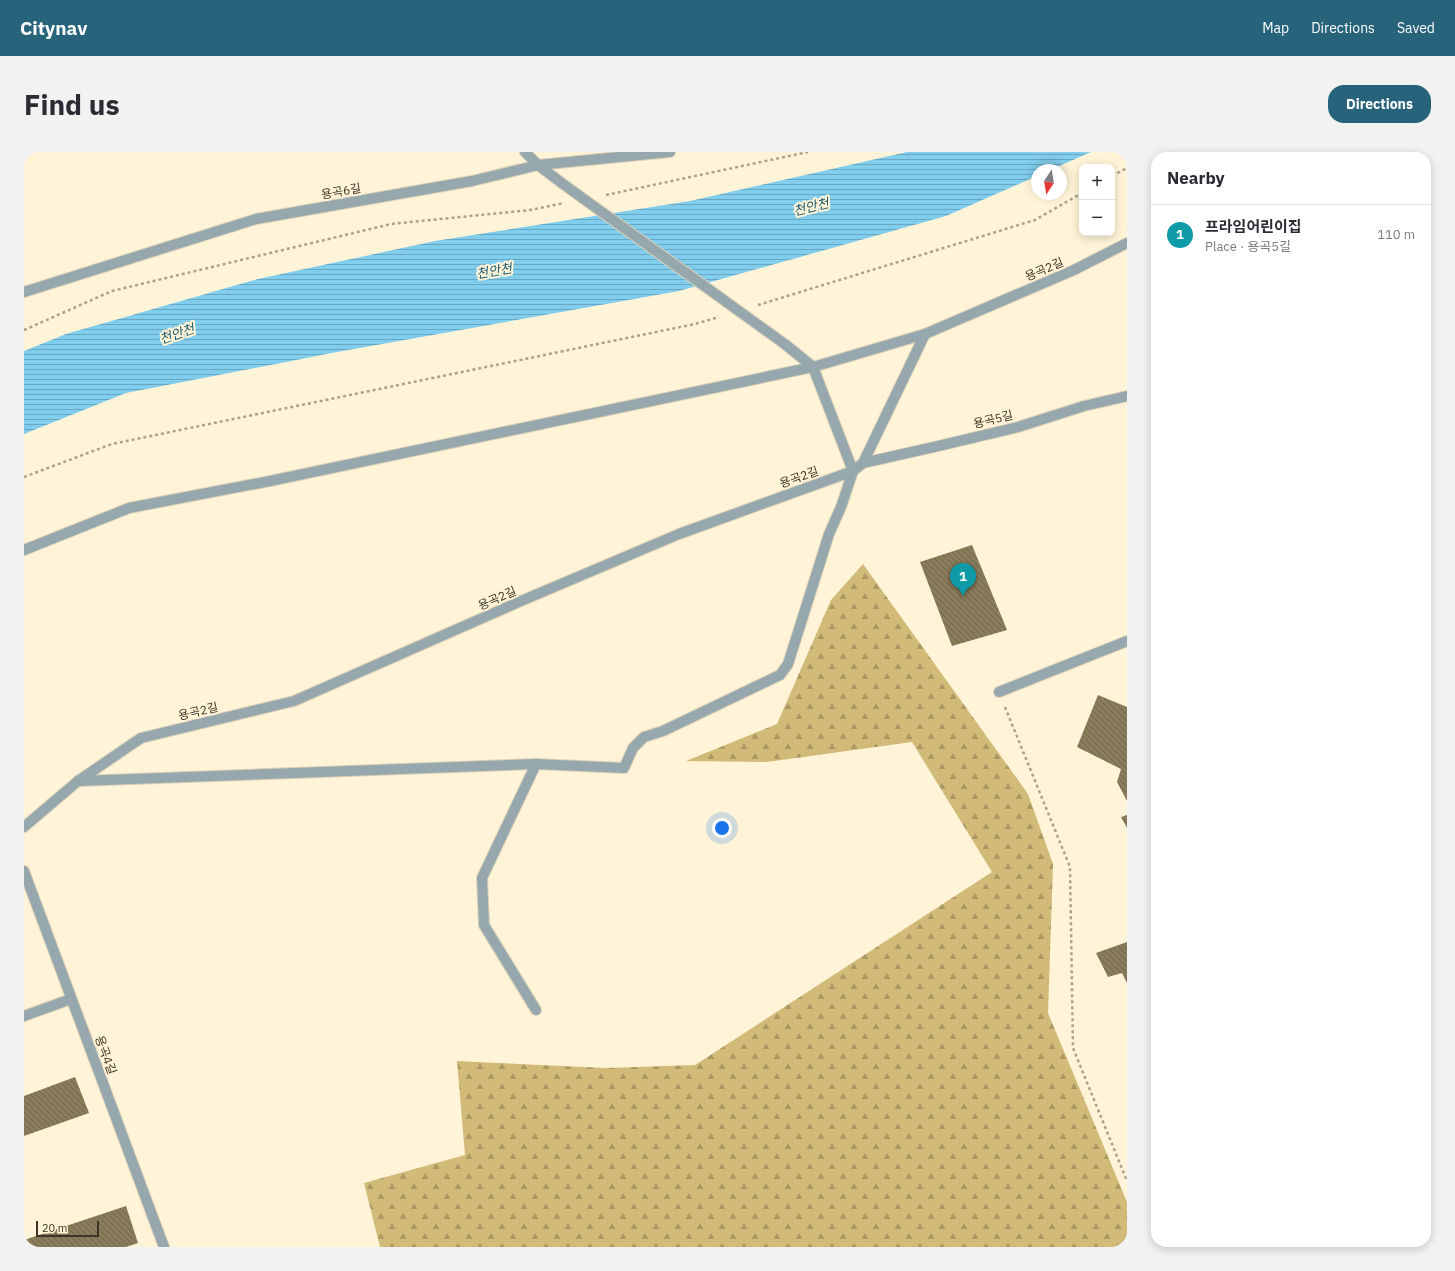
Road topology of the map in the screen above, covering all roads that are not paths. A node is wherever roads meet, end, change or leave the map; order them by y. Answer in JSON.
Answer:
{"nodes":[{"id":1,"x":524,"y":152,"type":"edge"},
{"id":2,"x":670,"y":152,"type":"edge"},
{"id":3,"x":538,"y":165,"type":"junction"},
{"id":4,"x":1127,"y":243,"type":"edge"},
{"id":5,"x":24,"y":292,"type":"edge"},
{"id":6,"x":925,"y":334,"type":"junction"},
{"id":7,"x":813,"y":368,"type":"junction"},
{"id":8,"x":1127,"y":396,"type":"edge"},
{"id":9,"x":863,"y":463,"type":"junction"},
{"id":10,"x":853,"y":471,"type":"junction"},
{"id":11,"x":24,"y":550,"type":"edge"},
{"id":12,"x":1127,"y":642,"type":"edge"},
{"id":13,"x":999,"y":692,"type":"road end"},
{"id":14,"x":536,"y":764,"type":"junction"},
{"id":15,"x":78,"y":780,"type":"junction"},
{"id":16,"x":24,"y":827,"type":"edge"},
{"id":17,"x":24,"y":871,"type":"edge"},
{"id":18,"x":72,"y":999,"type":"junction"},
{"id":19,"x":536,"y":1010,"type":"dead end"},
{"id":20,"x":24,"y":1016,"type":"edge"},
{"id":21,"x":164,"y":1247,"type":"edge"}],
"edges":[{"from":1,"to":3,"type":"street"},
{"from":2,"to":3,"type":"street","name":"용곡6길"},
{"from":3,"to":5,"type":"street","name":"용곡6길"},
{"from":3,"to":7,"type":"street","bridge":true},
{"from":4,"to":6,"type":"street","name":"용곡2길"},
{"from":6,"to":7,"type":"street","name":"용곡2길"},
{"from":6,"to":9,"type":"street","name":"용곡2길"},
{"from":7,"to":10,"type":"street"},
{"from":7,"to":11,"type":"street","name":"용곡2길"},
{"from":8,"to":9,"type":"street","name":"용곡5길"},
{"from":9,"to":10,"type":"street","name":"용곡2길"},
{"from":10,"to":14,"type":"street"},
{"from":10,"to":15,"type":"street","name":"용곡2길"},
{"from":12,"to":13,"type":"street"},
{"from":14,"to":15,"type":"street"},
{"from":14,"to":19,"type":"street"},
{"from":15,"to":16,"type":"street","name":"용곡2길"},
{"from":17,"to":18,"type":"street","name":"용곡4길"},
{"from":18,"to":20,"type":"street"},
{"from":18,"to":21,"type":"street","name":"용곡4길"}]}
